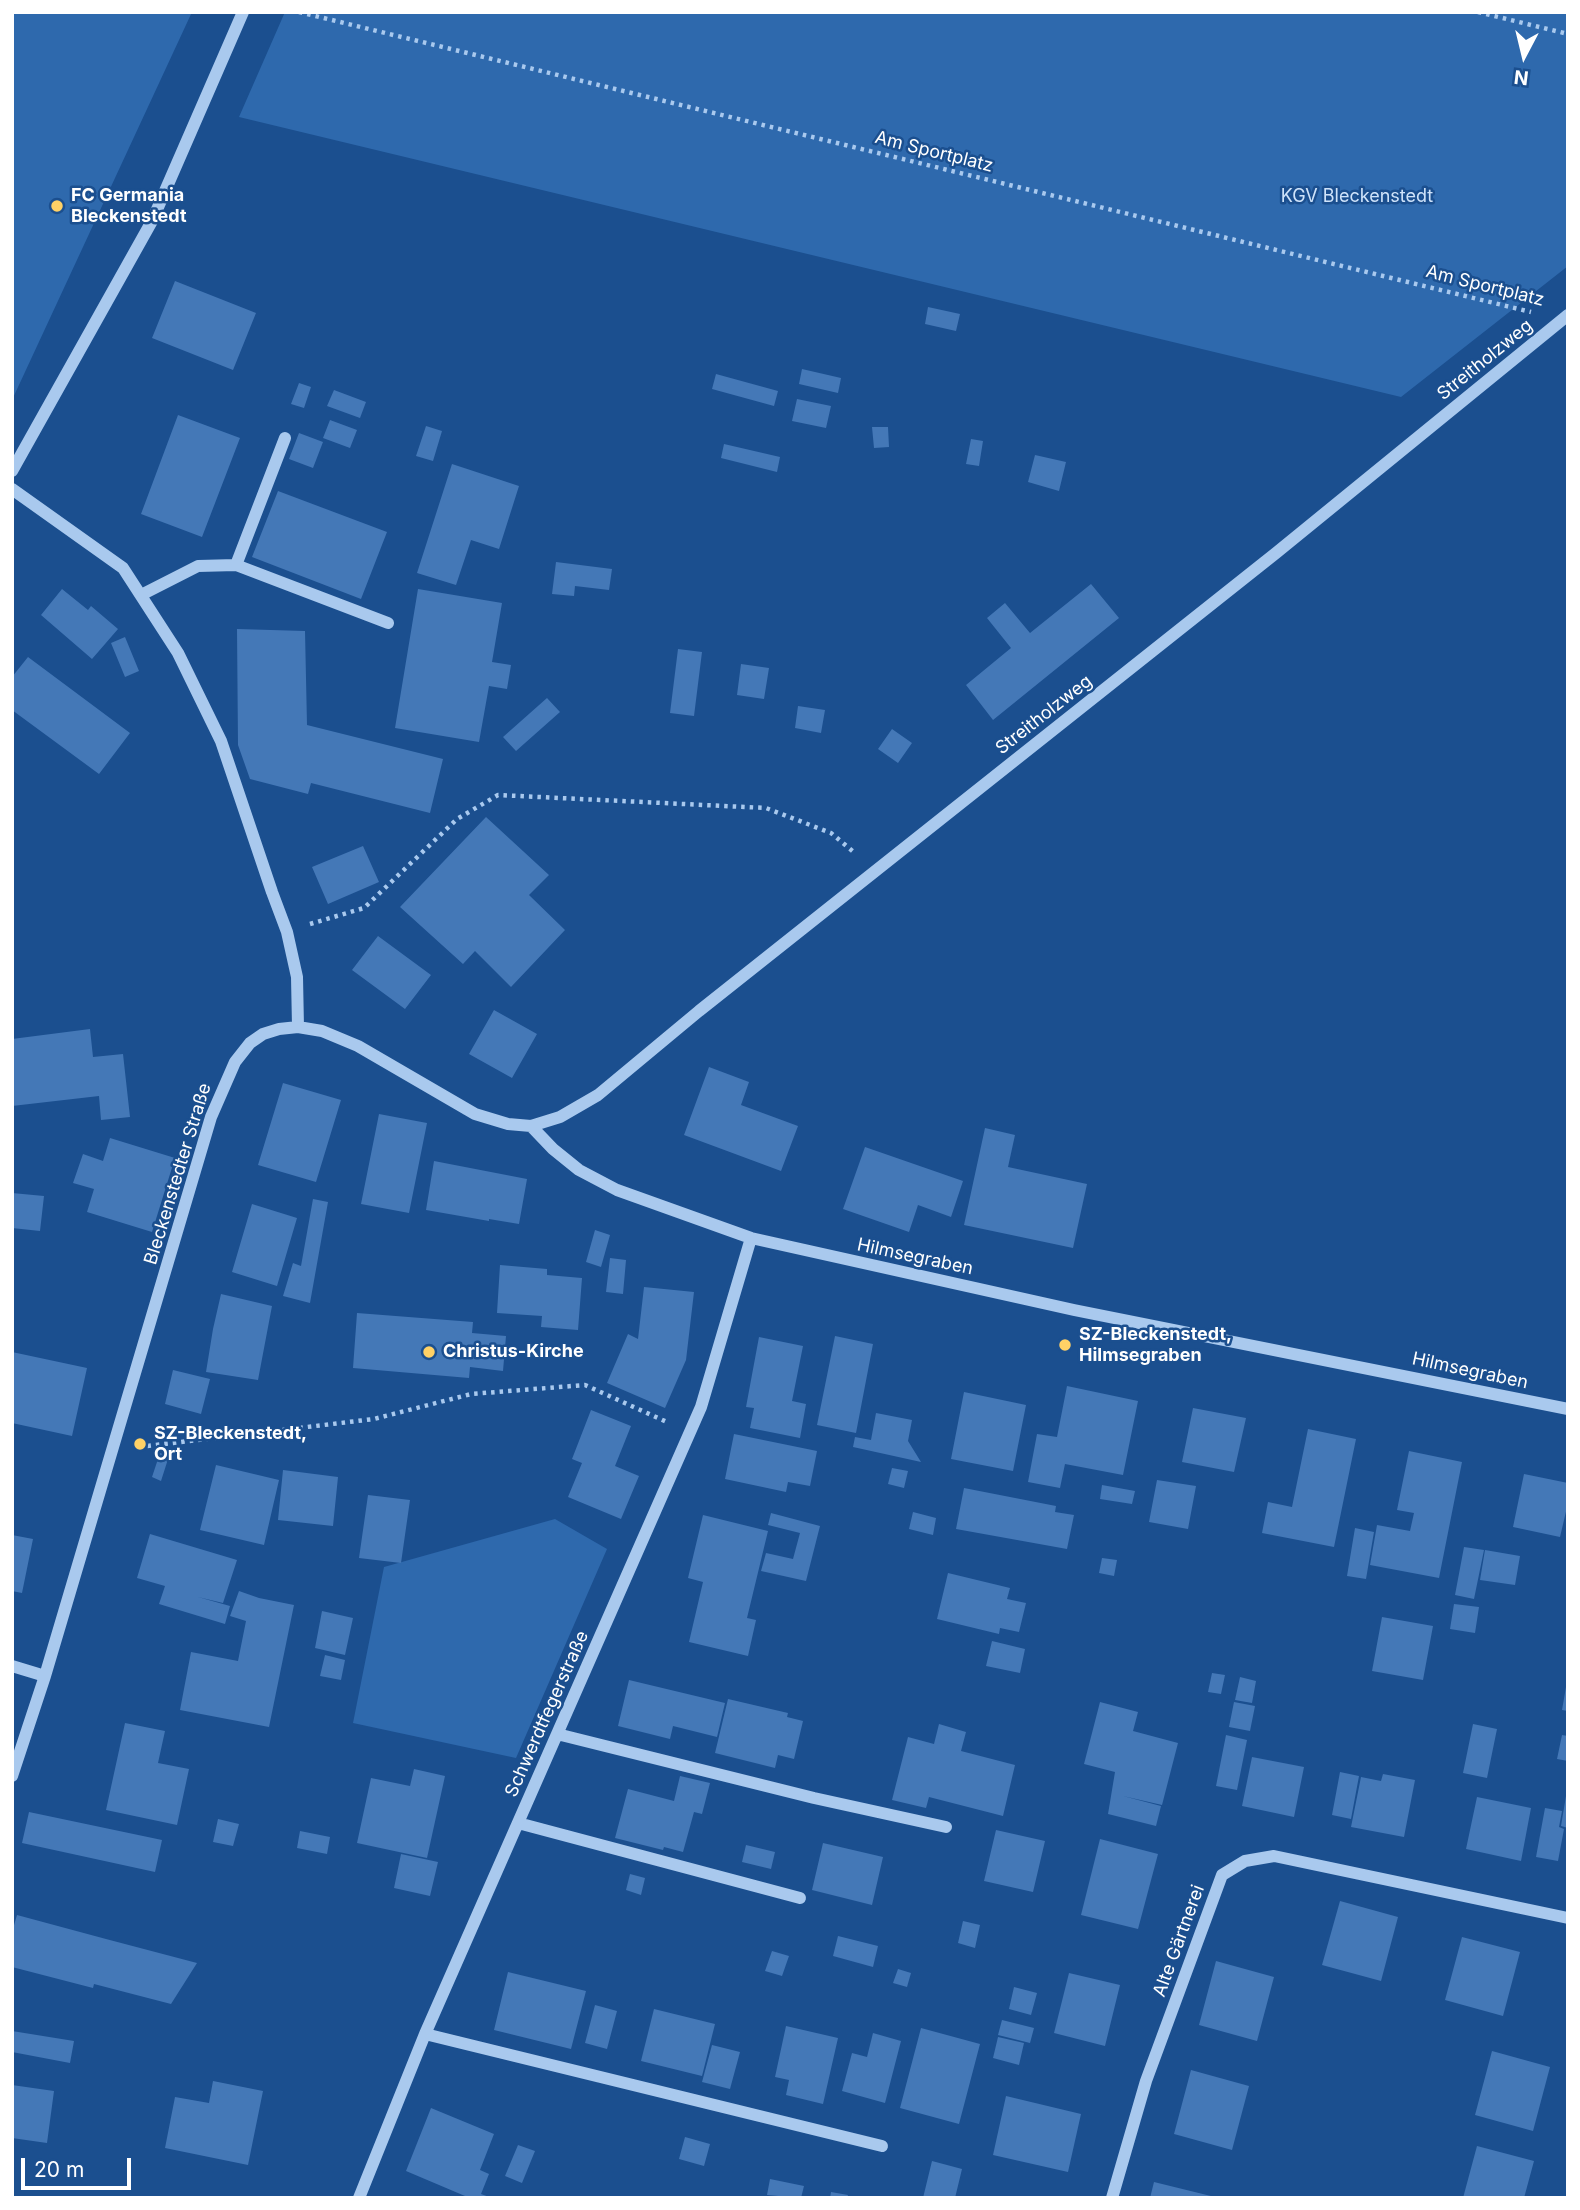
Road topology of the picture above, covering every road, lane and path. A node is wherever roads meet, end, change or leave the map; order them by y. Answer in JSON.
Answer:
{"nodes":[{"id":1,"x":243,"y":12,"type":"edge"},
{"id":2,"x":299,"y":12,"type":"edge"},
{"id":3,"x":1478,"y":12,"type":"edge"},
{"id":4,"x":1568,"y":34,"type":"edge"},
{"id":5,"x":1565,"y":317,"type":"edge"},
{"id":6,"x":285,"y":438,"type":"dead end"},
{"id":7,"x":12,"y":471,"type":"edge"},
{"id":8,"x":12,"y":489,"type":"edge"},
{"id":9,"x":236,"y":565,"type":"junction"},
{"id":10,"x":141,"y":595,"type":"junction"},
{"id":11,"x":388,"y":623,"type":"dead end"},
{"id":12,"x":876,"y":871,"type":"junction"},
{"id":13,"x":287,"y":932,"type":"junction"},
{"id":14,"x":299,"y":1027,"type":"junction"},
{"id":15,"x":531,"y":1126,"type":"junction"},
{"id":16,"x":751,"y":1238,"type":"junction"},
{"id":17,"x":1568,"y":1409,"type":"edge"},
{"id":18,"x":690,"y":1433,"type":"junction"},
{"id":19,"x":113,"y":1450,"type":"junction"},
{"id":20,"x":12,"y":1666,"type":"edge"},
{"id":21,"x":45,"y":1676,"type":"junction"},
{"id":22,"x":557,"y":1734,"type":"junction"},
{"id":23,"x":12,"y":1776,"type":"edge"},
{"id":24,"x":518,"y":1823,"type":"junction"},
{"id":25,"x":946,"y":1827,"type":"dead end"},
{"id":26,"x":800,"y":1898,"type":"dead end"},
{"id":27,"x":1568,"y":1917,"type":"edge"},
{"id":28,"x":425,"y":2034,"type":"junction"},
{"id":29,"x":882,"y":2146,"type":"dead end"},
{"id":30,"x":359,"y":2198,"type":"edge"},
{"id":31,"x":1112,"y":2198,"type":"edge"}],
"edges":[{"from":1,"to":7,"type":"street"},
{"from":2,"to":5,"type":"path","name":"Am Sportplatz"},
{"from":3,"to":4,"type":"path"},
{"from":5,"to":12,"type":"street","name":"Streitholzweg"},
{"from":6,"to":9,"type":"street"},
{"from":8,"to":10,"type":"street"},
{"from":9,"to":10,"type":"street"},
{"from":9,"to":11,"type":"street"},
{"from":10,"to":13,"type":"street"},
{"from":12,"to":13,"type":"path"},
{"from":12,"to":15,"type":"street","name":"Streitholzweg"},
{"from":13,"to":14,"type":"street"},
{"from":14,"to":15,"type":"street"},
{"from":14,"to":19,"type":"street","name":"Bleckenstedter Straße"},
{"from":15,"to":16,"type":"street","name":"Hilmsegraben"},
{"from":16,"to":17,"type":"street","name":"Hilmsegraben"},
{"from":16,"to":18,"type":"street","name":"Schwerdtfegerstraße"},
{"from":18,"to":19,"type":"path"},
{"from":18,"to":22,"type":"street","name":"Schwerdtfegerstraße"},
{"from":19,"to":21,"type":"street","name":"Bleckenstedter Straße"},
{"from":20,"to":21,"type":"street"},
{"from":21,"to":23,"type":"street","name":"Bleckenstedter Straße"},
{"from":22,"to":24,"type":"street","name":"Schwerdtfegerstraße"},
{"from":22,"to":25,"type":"street"},
{"from":24,"to":26,"type":"street"},
{"from":24,"to":28,"type":"street","name":"Schwerdtfegerstraße"},
{"from":27,"to":31,"type":"street","name":"Alte Gärtnerei"},
{"from":28,"to":29,"type":"street"},
{"from":28,"to":30,"type":"street","name":"Schwerdtfegerstraße"}]}
